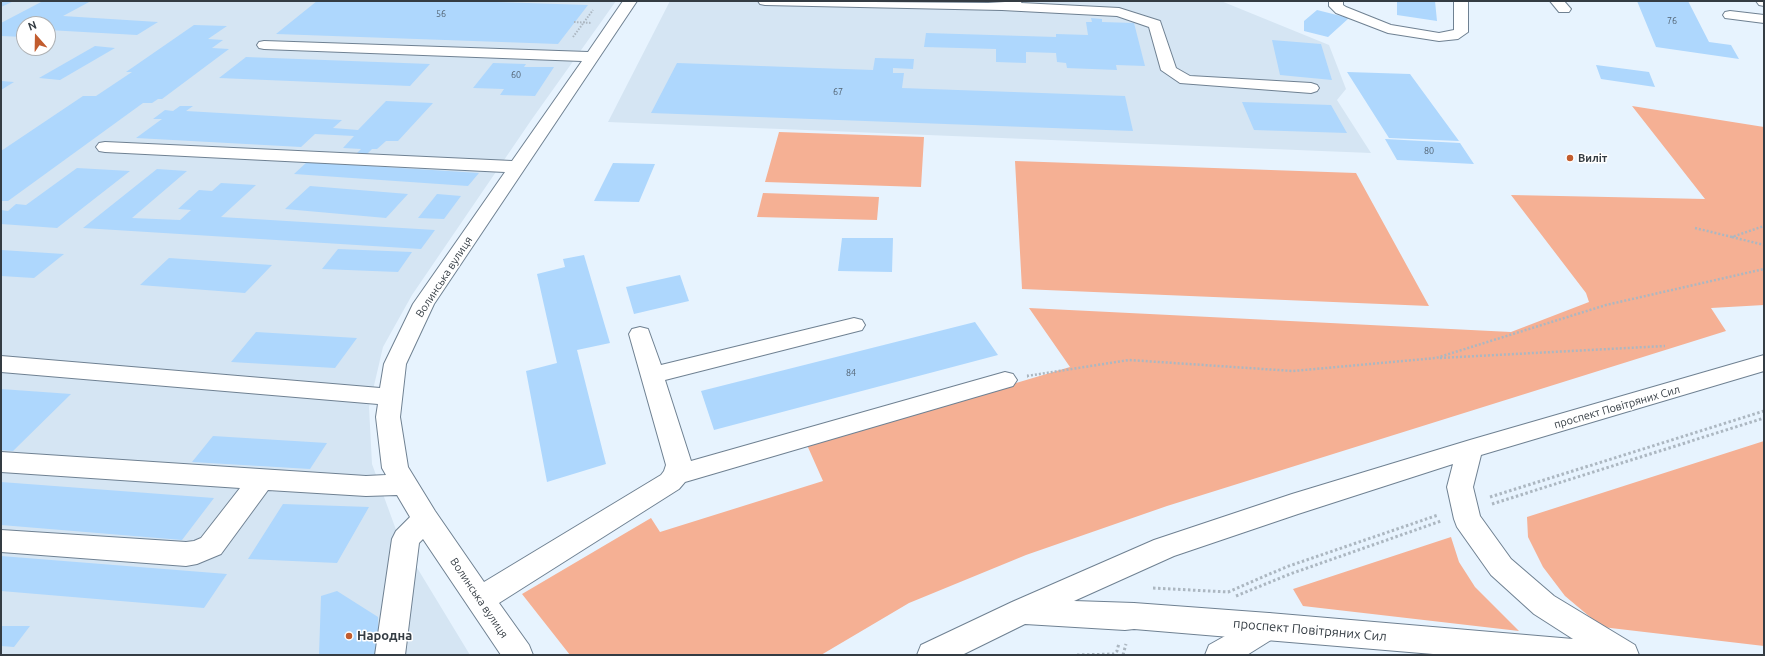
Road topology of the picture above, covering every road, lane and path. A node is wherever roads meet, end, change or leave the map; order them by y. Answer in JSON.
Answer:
{"nodes":[{"id":1,"x":630,"y":1,"type":"edge"},
{"id":2,"x":765,"y":1,"type":"edge"},
{"id":3,"x":1336,"y":1,"type":"edge"},
{"id":4,"x":1460,"y":1,"type":"edge"},
{"id":5,"x":1009,"y":3,"type":"edge"},
{"id":6,"x":593,"y":10,"type":"dead end"},
{"id":7,"x":1730,"y":15,"type":"dead end"},
{"id":8,"x":1764,"y":19,"type":"edge"},
{"id":9,"x":574,"y":22,"type":"dead end"},
{"id":10,"x":584,"y":23,"type":"junction"},
{"id":11,"x":593,"y":23,"type":"dead end"},
{"id":12,"x":264,"y":45,"type":"dead end"},
{"id":13,"x":559,"y":56,"type":"junction"},
{"id":14,"x":593,"y":57,"type":"junction"},
{"id":15,"x":1311,"y":88,"type":"dead end"},
{"id":16,"x":105,"y":147,"type":"dead end"},
{"id":17,"x":518,"y":167,"type":"junction"},
{"id":18,"x":1764,"y":226,"type":"edge"},
{"id":19,"x":1695,"y":228,"type":"dead end"},
{"id":20,"x":1732,"y":237,"type":"junction"},
{"id":21,"x":1764,"y":245,"type":"edge"},
{"id":22,"x":1764,"y":269,"type":"edge"},
{"id":23,"x":854,"y":325,"type":"dead end"},
{"id":24,"x":640,"y":334,"type":"dead end"},
{"id":25,"x":1665,"y":346,"type":"dead end"},
{"id":26,"x":1436,"y":358,"type":"junction"},
{"id":27,"x":1,"y":364,"type":"edge"},
{"id":28,"x":1764,"y":364,"type":"edge"},
{"id":29,"x":652,"y":375,"type":"junction"},
{"id":30,"x":1005,"y":380,"type":"joint"},
{"id":31,"x":391,"y":397,"type":"junction"},
{"id":32,"x":1764,"y":411,"type":"edge"},
{"id":33,"x":1764,"y":418,"type":"edge"},
{"id":34,"x":1470,"y":450,"type":"junction"},
{"id":35,"x":1,"y":462,"type":"edge"},
{"id":36,"x":676,"y":475,"type":"junction"},
{"id":37,"x":261,"y":479,"type":"junction"},
{"id":38,"x":405,"y":484,"type":"junction"},
{"id":39,"x":1465,"y":509,"type":"junction"},
{"id":40,"x":425,"y":519,"type":"junction"},
{"id":41,"x":1,"y":541,"type":"edge"},
{"id":42,"x":1232,"y":597,"type":"dead end"},
{"id":43,"x":480,"y":599,"type":"junction"},
{"id":44,"x":1022,"y":611,"type":"junction"},
{"id":45,"x":1130,"y":617,"type":"junction"},
{"id":46,"x":1269,"y":626,"type":"junction"},
{"id":47,"x":390,"y":655,"type":"edge"},
{"id":48,"x":518,"y":655,"type":"edge"},
{"id":49,"x":932,"y":655,"type":"edge"},
{"id":50,"x":1077,"y":655,"type":"edge"},
{"id":51,"x":1123,"y":655,"type":"edge"},
{"id":52,"x":1220,"y":655,"type":"edge"},
{"id":53,"x":1598,"y":655,"type":"edge"},
{"id":54,"x":1624,"y":655,"type":"edge"}],
"edges":[{"from":1,"to":14,"type":"main road","name":"Волинська вулиця"},
{"from":2,"to":5,"type":"main road"},
{"from":3,"to":4,"type":"main road"},
{"from":5,"to":15,"type":"main road"},
{"from":6,"to":10,"type":"path"},
{"from":7,"to":8,"type":"main road"},
{"from":9,"to":10,"type":"path"},
{"from":10,"to":11,"type":"path"},
{"from":10,"to":13,"type":"path"},
{"from":12,"to":13,"type":"main road"},
{"from":13,"to":14,"type":"main road"},
{"from":14,"to":17,"type":"main road","name":"Волинська вулиця"},
{"from":16,"to":17,"type":"main road"},
{"from":17,"to":31,"type":"main road","name":"Волинська вулиця"},
{"from":18,"to":20,"type":"path"},
{"from":19,"to":20,"type":"path"},
{"from":20,"to":21,"type":"path"},
{"from":22,"to":26,"type":"path"},
{"from":23,"to":29,"type":"main road"},
{"from":24,"to":29,"type":"main road"},
{"from":25,"to":26,"type":"path"},
{"from":26,"to":30,"type":"path"},
{"from":27,"to":31,"type":"main road"},
{"from":28,"to":34,"type":"main road","name":"проспект Повітряних Сил"},
{"from":29,"to":36,"type":"main road"},
{"from":30,"to":36,"type":"main road"},
{"from":31,"to":38,"type":"main road","name":"Волинська вулиця"},
{"from":32,"to":39,"type":"path"},
{"from":33,"to":39,"type":"path"},
{"from":34,"to":39,"type":"main road"},
{"from":34,"to":44,"type":"main road","name":"проспект Повітряних Сил"},
{"from":35,"to":37,"type":"main road"},
{"from":36,"to":43,"type":"main road"},
{"from":37,"to":38,"type":"main road"},
{"from":37,"to":41,"type":"main road"},
{"from":38,"to":40,"type":"main road","name":"Волинська вулиця"},
{"from":39,"to":42,"type":"path"},
{"from":39,"to":45,"type":"path"},
{"from":39,"to":54,"type":"main road"},
{"from":40,"to":43,"type":"main road","name":"Волинська вулиця"},
{"from":40,"to":47,"type":"main road"},
{"from":43,"to":48,"type":"main road","name":"Волинська вулиця"},
{"from":44,"to":45,"type":"main road","name":"проспект Повітряних Сил"},
{"from":44,"to":49,"type":"main road","name":"проспект Повітряних Сил"},
{"from":45,"to":46,"type":"main road","name":"проспект Повітряних Сил"},
{"from":45,"to":50,"type":"path"},
{"from":45,"to":51,"type":"path"},
{"from":46,"to":52,"type":"main road"},
{"from":46,"to":53,"type":"main road","name":"проспект Повітряних Сил"}]}
